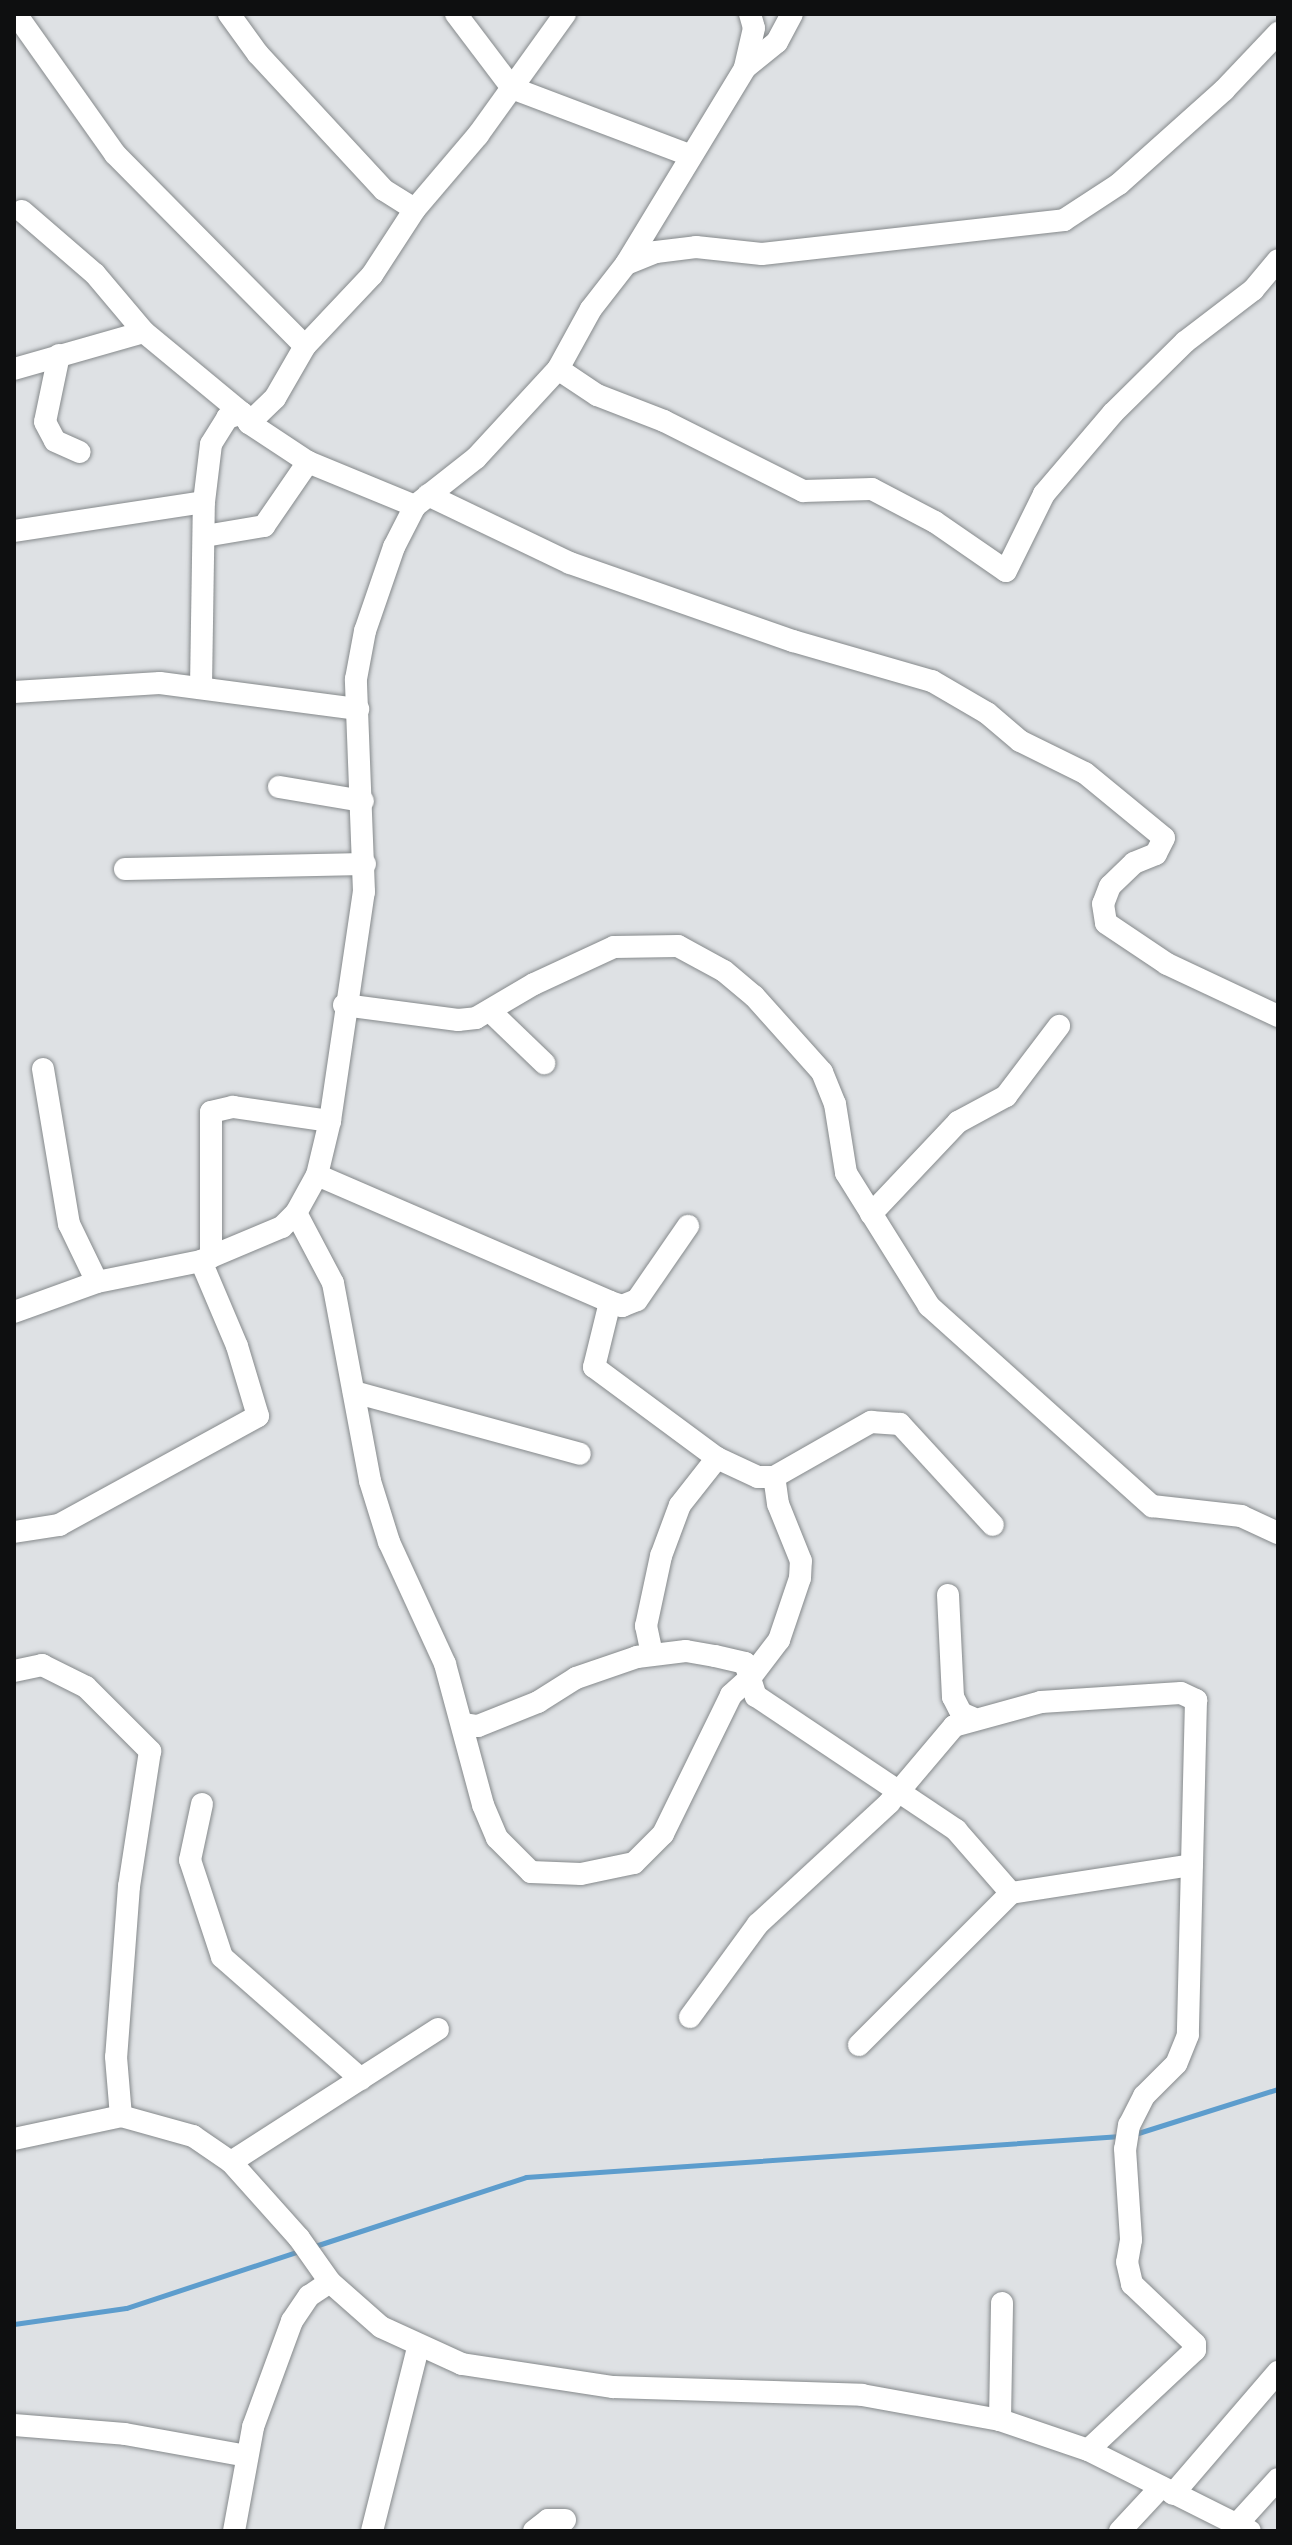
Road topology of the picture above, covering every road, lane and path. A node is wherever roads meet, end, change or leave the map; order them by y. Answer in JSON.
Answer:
{"nodes":[{"id":1,"x":16,"y":14,"type":"edge"},
{"id":2,"x":229,"y":14,"type":"edge"},
{"id":3,"x":456,"y":14,"type":"edge"},
{"id":4,"x":565,"y":14,"type":"edge"},
{"id":5,"x":750,"y":14,"type":"edge"},
{"id":6,"x":792,"y":14,"type":"edge"},
{"id":7,"x":1278,"y":33,"type":"edge"},
{"id":8,"x":745,"y":68,"type":"junction"},
{"id":9,"x":512,"y":88,"type":"junction"},
{"id":10,"x":689,"y":155,"type":"junction"},
{"id":11,"x":415,"y":209,"type":"junction"},
{"id":12,"x":22,"y":211,"type":"dead end"},
{"id":13,"x":1278,"y":260,"type":"edge"},
{"id":14,"x":626,"y":264,"type":"junction"},
{"id":15,"x":144,"y":332,"type":"junction"},
{"id":16,"x":305,"y":346,"type":"junction"},
{"id":17,"x":59,"y":355,"type":"junction"},
{"id":18,"x":14,"y":369,"type":"edge"},
{"id":19,"x":558,"y":369,"type":"junction"},
{"id":20,"x":245,"y":418,"type":"junction"},
{"id":21,"x":80,"y":452,"type":"dead end"},
{"id":22,"x":308,"y":462,"type":"junction"},
{"id":23,"x":422,"y":500,"type":"junction"},
{"id":24,"x":204,"y":502,"type":"junction"},
{"id":25,"x":14,"y":531,"type":"edge"},
{"id":26,"x":205,"y":536,"type":"junction"},
{"id":27,"x":201,"y":686,"type":"junction"},
{"id":28,"x":14,"y":692,"type":"edge"},
{"id":29,"x":358,"y":709,"type":"junction"},
{"id":30,"x":279,"y":787,"type":"dead end"},
{"id":31,"x":363,"y":801,"type":"junction"},
{"id":32,"x":365,"y":864,"type":"junction"},
{"id":33,"x":125,"y":869,"type":"dead end"},
{"id":34,"x":344,"y":1005,"type":"junction"},
{"id":35,"x":491,"y":1012,"type":"junction"},
{"id":36,"x":1278,"y":1016,"type":"edge"},
{"id":37,"x":1059,"y":1026,"type":"dead end"},
{"id":38,"x":544,"y":1063,"type":"dead end"},
{"id":39,"x":43,"y":1069,"type":"dead end"},
{"id":40,"x":330,"y":1121,"type":"junction"},
{"id":41,"x":317,"y":1175,"type":"junction"},
{"id":42,"x":296,"y":1213,"type":"junction"},
{"id":43,"x":871,"y":1214,"type":"junction"},
{"id":44,"x":688,"y":1226,"type":"dead end"},
{"id":45,"x":206,"y":1259,"type":"junction"},
{"id":46,"x":97,"y":1282,"type":"junction"},
{"id":47,"x":610,"y":1302,"type":"junction"},
{"id":48,"x":14,"y":1312,"type":"edge"},
{"id":49,"x":354,"y":1392,"type":"junction"},
{"id":50,"x":580,"y":1454,"type":"dead end"},
{"id":51,"x":717,"y":1458,"type":"junction"},
{"id":52,"x":774,"y":1477,"type":"junction"},
{"id":53,"x":993,"y":1525,"type":"dead end"},
{"id":54,"x":14,"y":1532,"type":"edge"},
{"id":55,"x":1278,"y":1533,"type":"edge"},
{"id":56,"x":948,"y":1595,"type":"dead end"},
{"id":57,"x":652,"y":1654,"type":"junction"},
{"id":58,"x":14,"y":1671,"type":"edge"},
{"id":59,"x":750,"y":1678,"type":"junction"},
{"id":60,"x":972,"y":1718,"type":"junction"},
{"id":61,"x":463,"y":1724,"type":"junction"},
{"id":62,"x":899,"y":1792,"type":"junction"},
{"id":63,"x":202,"y":1804,"type":"dead end"},
{"id":64,"x":1192,"y":1865,"type":"junction"},
{"id":65,"x":1011,"y":1893,"type":"junction"},
{"id":66,"x":690,"y":2017,"type":"dead end"},
{"id":67,"x":438,"y":2029,"type":"dead end"},
{"id":68,"x":859,"y":2045,"type":"dead end"},
{"id":69,"x":361,"y":2079,"type":"junction"},
{"id":70,"x":121,"y":2116,"type":"junction"},
{"id":71,"x":14,"y":2139,"type":"edge"},
{"id":72,"x":231,"y":2162,"type":"junction"},
{"id":73,"x":330,"y":2282,"type":"junction"},
{"id":74,"x":1002,"y":2303,"type":"dead end"},
{"id":75,"x":418,"y":2348,"type":"junction"},
{"id":76,"x":1278,"y":2372,"type":"edge"},
{"id":77,"x":1000,"y":2420,"type":"junction"},
{"id":78,"x":14,"y":2425,"type":"edge"},
{"id":79,"x":1088,"y":2450,"type":"junction"},
{"id":80,"x":247,"y":2456,"type":"junction"},
{"id":81,"x":1278,"y":2479,"type":"edge"},
{"id":82,"x":1167,"y":2490,"type":"junction"},
{"id":83,"x":565,"y":2520,"type":"dead end"},
{"id":84,"x":1244,"y":2527,"type":"edge"},
{"id":85,"x":234,"y":2531,"type":"edge"},
{"id":86,"x":372,"y":2531,"type":"edge"},
{"id":87,"x":534,"y":2531,"type":"edge"},
{"id":88,"x":1120,"y":2531,"type":"edge"}],
"edges":[{"from":1,"to":16,"type":"street"},
{"from":2,"to":11,"type":"street"},
{"from":3,"to":9,"type":"street"},
{"from":4,"to":9,"type":"street"},
{"from":5,"to":8,"type":"street"},
{"from":6,"to":8,"type":"street"},
{"from":7,"to":14,"type":"street"},
{"from":8,"to":10,"type":"street"},
{"from":9,"to":10,"type":"street"},
{"from":9,"to":11,"type":"street"},
{"from":10,"to":14,"type":"street"},
{"from":11,"to":16,"type":"street"},
{"from":12,"to":15,"type":"street"},
{"from":13,"to":19,"type":"street"},
{"from":14,"to":19,"type":"street"},
{"from":15,"to":17,"type":"street"},
{"from":15,"to":20,"type":"street"},
{"from":16,"to":20,"type":"street"},
{"from":17,"to":18,"type":"street"},
{"from":17,"to":21,"type":"street"},
{"from":19,"to":23,"type":"street"},
{"from":20,"to":22,"type":"street"},
{"from":20,"to":24,"type":"street"},
{"from":22,"to":23,"type":"street"},
{"from":22,"to":26,"type":"street"},
{"from":23,"to":29,"type":"street"},
{"from":23,"to":36,"type":"street"},
{"from":24,"to":25,"type":"street"},
{"from":24,"to":26,"type":"street"},
{"from":26,"to":27,"type":"street"},
{"from":27,"to":28,"type":"street"},
{"from":27,"to":29,"type":"street"},
{"from":29,"to":31,"type":"street"},
{"from":30,"to":31,"type":"street"},
{"from":31,"to":32,"type":"street"},
{"from":32,"to":33,"type":"street"},
{"from":32,"to":34,"type":"street"},
{"from":34,"to":35,"type":"street"},
{"from":34,"to":40,"type":"street"},
{"from":35,"to":38,"type":"street"},
{"from":35,"to":43,"type":"street"},
{"from":37,"to":43,"type":"street"},
{"from":39,"to":46,"type":"street"},
{"from":40,"to":41,"type":"street"},
{"from":40,"to":45,"type":"street"},
{"from":41,"to":42,"type":"street"},
{"from":41,"to":47,"type":"street"},
{"from":42,"to":45,"type":"street"},
{"from":42,"to":49,"type":"street"},
{"from":43,"to":55,"type":"street"},
{"from":44,"to":47,"type":"street"},
{"from":45,"to":46,"type":"street"},
{"from":45,"to":54,"type":"street"},
{"from":46,"to":48,"type":"street"},
{"from":47,"to":51,"type":"street"},
{"from":49,"to":50,"type":"street"},
{"from":49,"to":61,"type":"street"},
{"from":51,"to":52,"type":"street"},
{"from":51,"to":57,"type":"street"},
{"from":52,"to":53,"type":"street"},
{"from":52,"to":59,"type":"street"},
{"from":56,"to":60,"type":"street"},
{"from":57,"to":59,"type":"street"},
{"from":57,"to":61,"type":"street"},
{"from":58,"to":70,"type":"street"},
{"from":59,"to":61,"type":"street"},
{"from":59,"to":62,"type":"street"},
{"from":60,"to":62,"type":"street"},
{"from":60,"to":64,"type":"street"},
{"from":62,"to":65,"type":"street"},
{"from":62,"to":66,"type":"street"},
{"from":63,"to":69,"type":"street"},
{"from":64,"to":65,"type":"street"},
{"from":64,"to":79,"type":"street"},
{"from":65,"to":68,"type":"street"},
{"from":67,"to":69,"type":"street"},
{"from":69,"to":72,"type":"street"},
{"from":70,"to":71,"type":"street"},
{"from":70,"to":72,"type":"street"},
{"from":72,"to":73,"type":"street"},
{"from":73,"to":75,"type":"street"},
{"from":73,"to":80,"type":"street"},
{"from":74,"to":77,"type":"street"},
{"from":75,"to":77,"type":"street"},
{"from":75,"to":86,"type":"street"},
{"from":76,"to":82,"type":"street"},
{"from":77,"to":79,"type":"street"},
{"from":78,"to":80,"type":"street"},
{"from":79,"to":82,"type":"street"},
{"from":80,"to":85,"type":"street"},
{"from":81,"to":84,"type":"street"},
{"from":82,"to":84,"type":"street"},
{"from":82,"to":88,"type":"street"},
{"from":83,"to":87,"type":"street"}]}
